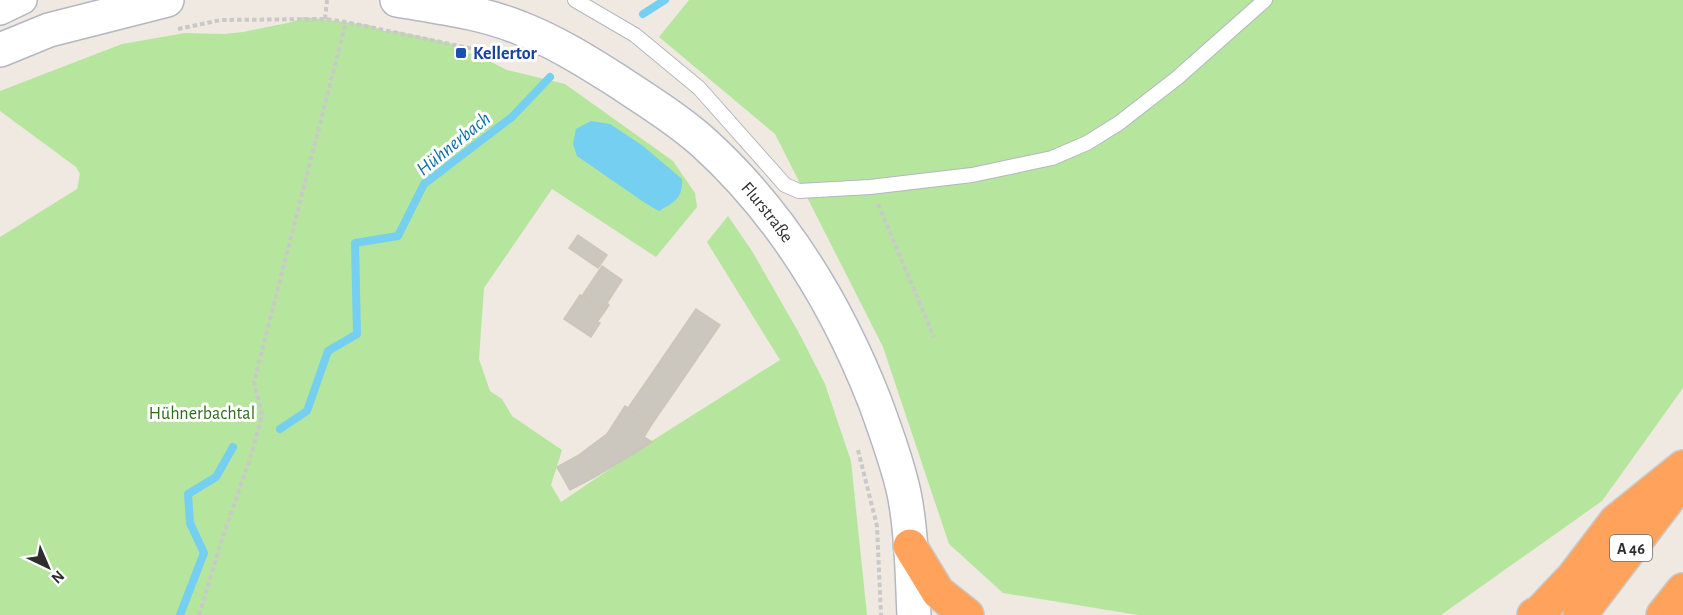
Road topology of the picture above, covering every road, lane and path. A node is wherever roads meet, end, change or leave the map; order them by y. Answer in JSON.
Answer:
{"nodes":[{"id":1,"x":23,"y":0,"type":"edge"},
{"id":2,"x":327,"y":0,"type":"edge"},
{"id":3,"x":397,"y":0,"type":"edge"},
{"id":4,"x":575,"y":0,"type":"edge"},
{"id":5,"x":1265,"y":0,"type":"edge"},
{"id":6,"x":0,"y":11,"type":"edge"},
{"id":7,"x":172,"y":15,"type":"edge"},
{"id":8,"x":325,"y":19,"type":"junction"},
{"id":9,"x":346,"y":22,"type":"junction"},
{"id":10,"x":0,"y":50,"type":"edge"},
{"id":11,"x":513,"y":57,"type":"dead end"},
{"id":12,"x":870,"y":187,"type":"junction"},
{"id":13,"x":934,"y":336,"type":"dead end"},
{"id":14,"x":855,"y":440,"type":"dead end"},
{"id":15,"x":1683,"y":467,"type":"edge"},
{"id":16,"x":1683,"y":480,"type":"edge"},
{"id":17,"x":910,"y":546,"type":"junction"},
{"id":18,"x":1683,"y":590,"type":"edge"},
{"id":19,"x":199,"y":615,"type":"edge"},
{"id":20,"x":881,"y":615,"type":"edge"},
{"id":21,"x":914,"y":615,"type":"edge"},
{"id":22,"x":967,"y":615,"type":"edge"},
{"id":23,"x":1534,"y":615,"type":"edge"},
{"id":24,"x":1580,"y":615,"type":"edge"},
{"id":25,"x":1663,"y":615,"type":"edge"}],
"edges":[{"from":1,"to":6,"type":"street"},
{"from":2,"to":8,"type":"path"},
{"from":3,"to":17,"type":"main road","name":"Flurstraße"},
{"from":4,"to":12,"type":"lane"},
{"from":5,"to":12,"type":"lane"},
{"from":7,"to":8,"type":"path"},
{"from":7,"to":10,"type":"main road"},
{"from":8,"to":9,"type":"path"},
{"from":9,"to":11,"type":"path"},
{"from":9,"to":19,"type":"path"},
{"from":12,"to":13,"type":"path"},
{"from":14,"to":20,"type":"path"},
{"from":15,"to":23,"type":"highway"},
{"from":16,"to":24,"type":"highway","number":"A 46"},
{"from":17,"to":21,"type":"main road","name":"Flurstraße"},
{"from":17,"to":22,"type":"highway"},
{"from":18,"to":25,"type":"highway"}]}
